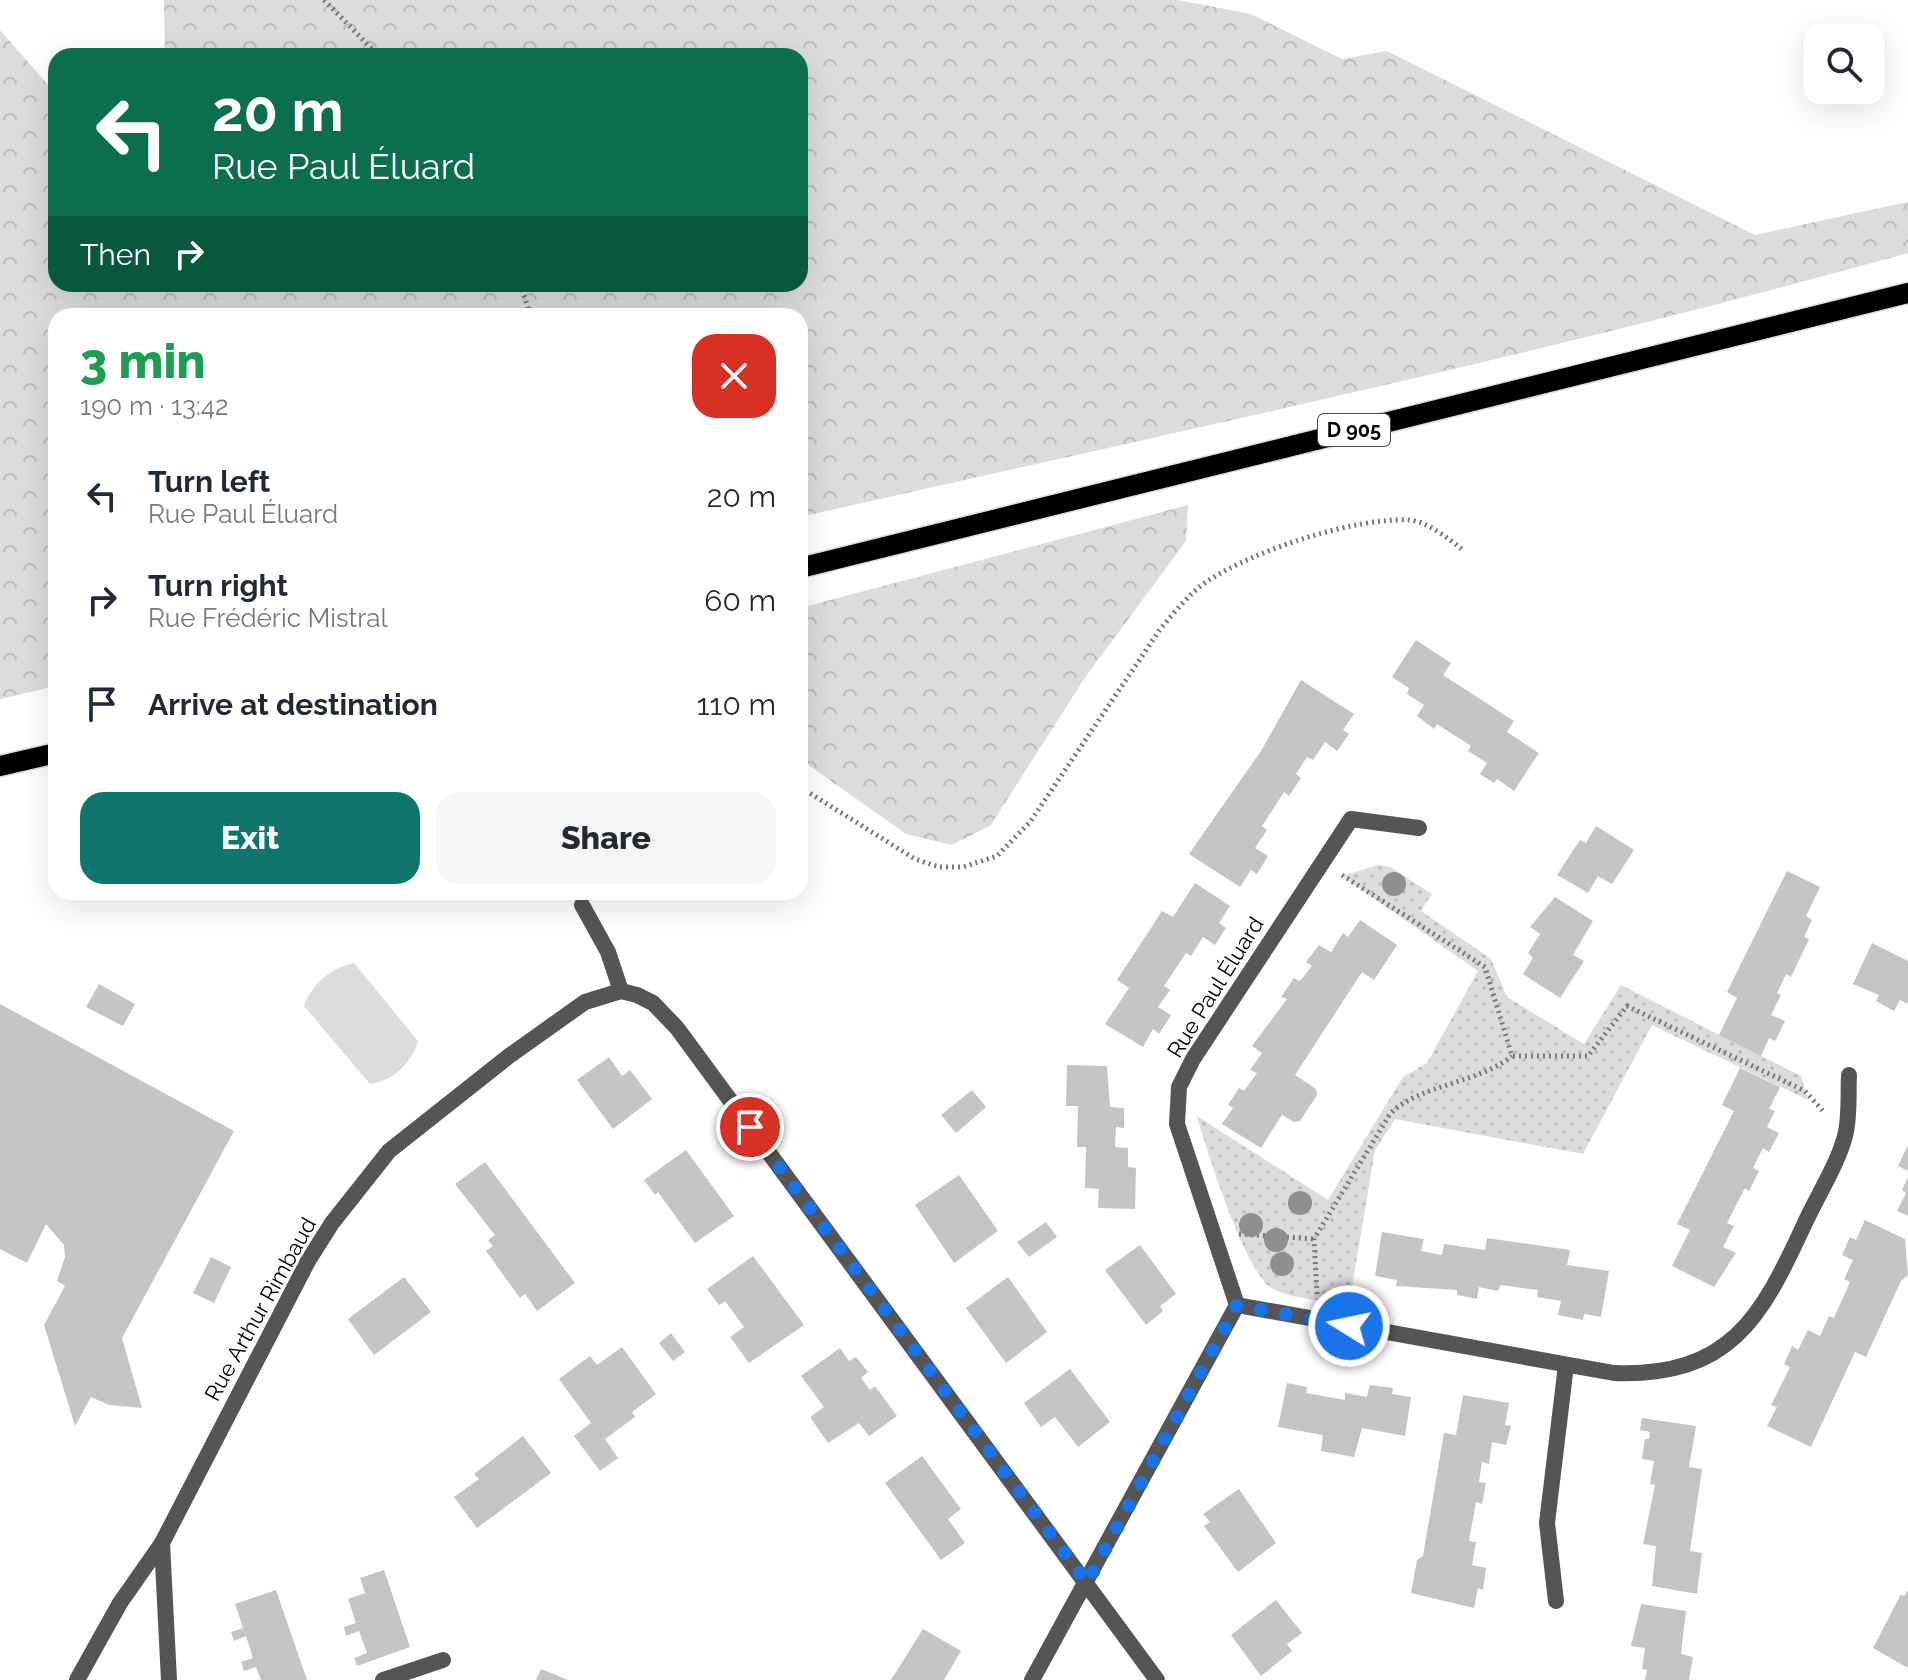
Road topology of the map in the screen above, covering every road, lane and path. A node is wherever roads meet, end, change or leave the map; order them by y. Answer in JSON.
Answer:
{"nodes":[{"id":1,"x":324,"y":0,"type":"edge"},
{"id":2,"x":371,"y":48,"type":"edge"},
{"id":3,"x":1908,"y":293,"type":"edge"},
{"id":4,"x":1463,"y":550,"type":"dead end"},
{"id":5,"x":808,"y":566,"type":"edge"},
{"id":6,"x":48,"y":755,"type":"edge"},
{"id":7,"x":0,"y":766,"type":"edge"},
{"id":8,"x":808,"y":792,"type":"edge"},
{"id":9,"x":1419,"y":828,"type":"dead end"},
{"id":10,"x":1321,"y":862,"type":"junction"},
{"id":11,"x":582,"y":905,"type":"dead end"},
{"id":12,"x":621,"y":991,"type":"junction"},
{"id":13,"x":1512,"y":1056,"type":"junction"},
{"id":14,"x":1849,"y":1075,"type":"dead end"},
{"id":15,"x":1845,"y":1135,"type":"junction"},
{"id":16,"x":1213,"y":1232,"type":"junction"},
{"id":17,"x":1314,"y":1239,"type":"junction"},
{"id":18,"x":1237,"y":1305,"type":"junction"},
{"id":19,"x":1318,"y":1320,"type":"junction"},
{"id":20,"x":1566,"y":1365,"type":"junction"},
{"id":21,"x":162,"y":1543,"type":"junction"},
{"id":22,"x":1087,"y":1583,"type":"junction"},
{"id":23,"x":1556,"y":1601,"type":"dead end"},
{"id":24,"x":443,"y":1660,"type":"dead end"},
{"id":25,"x":77,"y":1680,"type":"edge"},
{"id":26,"x":169,"y":1680,"type":"edge"},
{"id":27,"x":383,"y":1680,"type":"edge"},
{"id":28,"x":1032,"y":1680,"type":"edge"},
{"id":29,"x":1157,"y":1680,"type":"edge"}],
"edges":[{"from":1,"to":2,"type":"path"},
{"from":3,"to":5,"type":"main road","number":"D 905"},
{"from":4,"to":8,"type":"path"},
{"from":6,"to":7,"type":"main road"},
{"from":9,"to":10,"type":"street","name":"Rue Paul Éluard"},
{"from":10,"to":13,"type":"path"},
{"from":10,"to":16,"type":"street","name":"Rue Paul Éluard"},
{"from":11,"to":12,"type":"street"},
{"from":12,"to":21,"type":"street","name":"Rue Arthur Rimbaud"},
{"from":12,"to":22,"type":"street"},
{"from":13,"to":15,"type":"path"},
{"from":13,"to":17,"type":"path"},
{"from":14,"to":15,"type":"street"},
{"from":15,"to":20,"type":"street"},
{"from":16,"to":17,"type":"path"},
{"from":16,"to":18,"type":"street","name":"Rue Paul Éluard"},
{"from":17,"to":19,"type":"path"},
{"from":18,"to":19,"type":"street"},
{"from":18,"to":22,"type":"street"},
{"from":19,"to":20,"type":"street"},
{"from":20,"to":23,"type":"street"},
{"from":21,"to":25,"type":"street","name":"Rue Arthur Rimbaud"},
{"from":21,"to":26,"type":"street"},
{"from":22,"to":28,"type":"street"},
{"from":22,"to":29,"type":"street"},
{"from":24,"to":27,"type":"street"}]}
